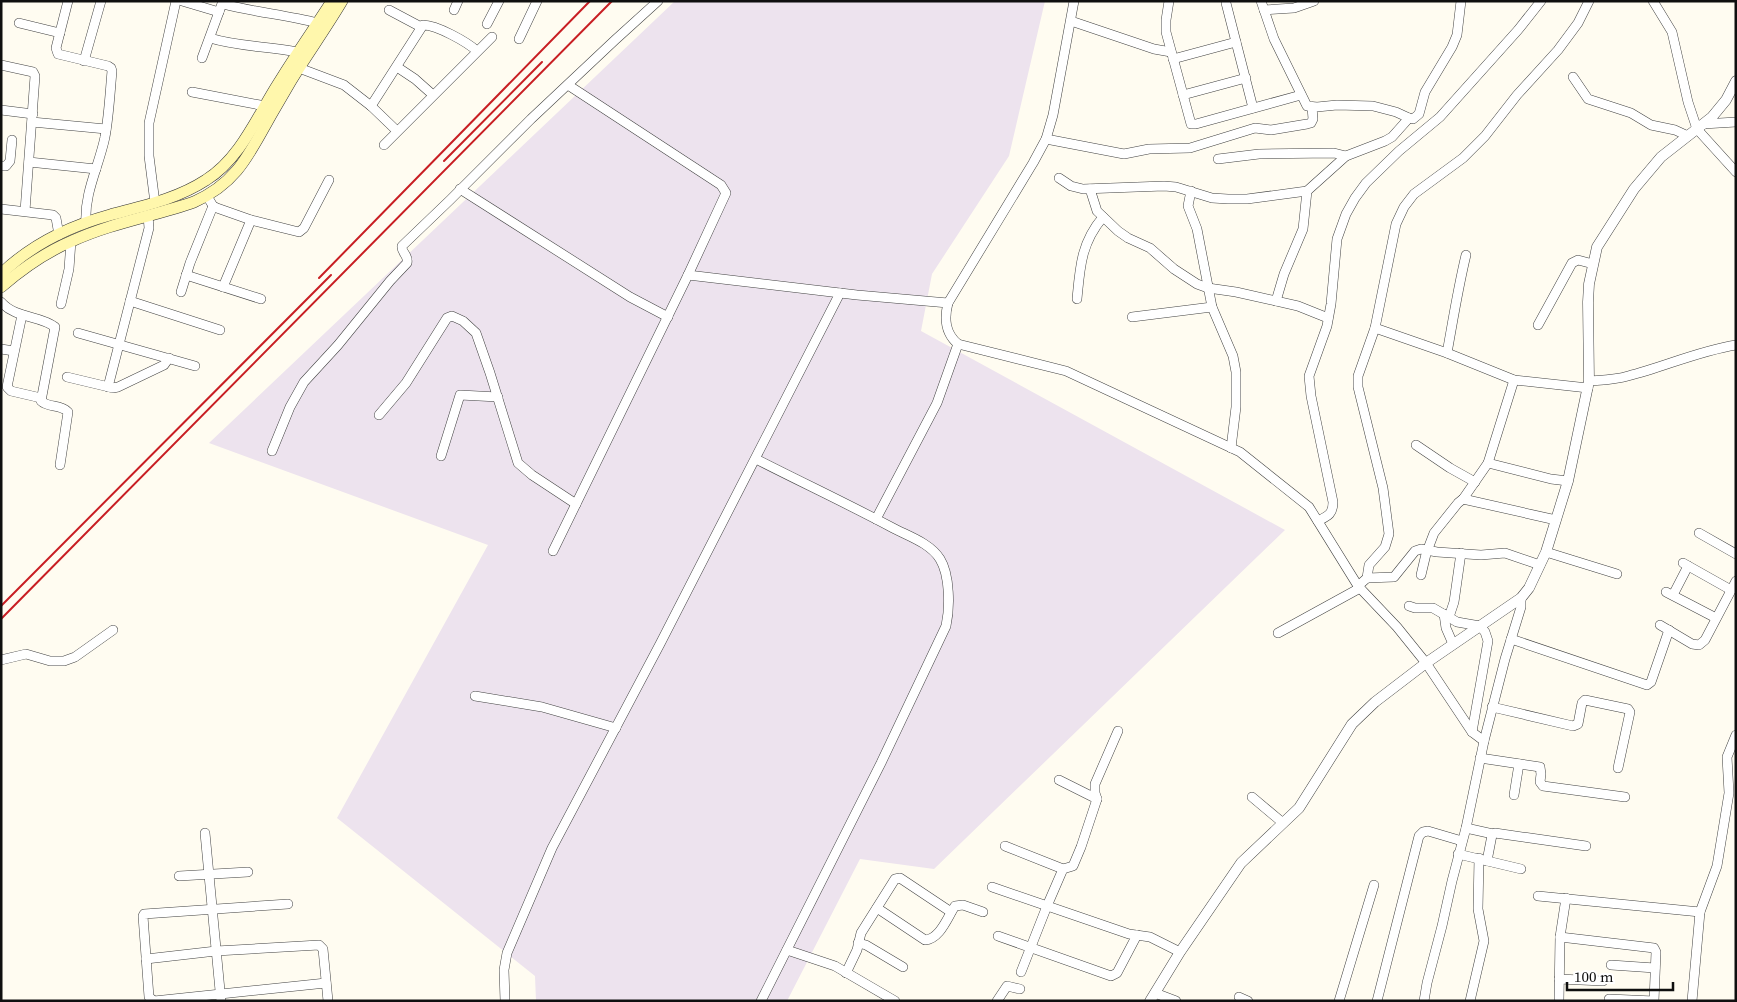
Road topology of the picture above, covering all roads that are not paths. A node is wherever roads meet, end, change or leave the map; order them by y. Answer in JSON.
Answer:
{"nodes":[{"id":1,"x":68,"y":1,"type":"edge"},
{"id":2,"x":176,"y":1,"type":"edge"},
{"id":3,"x":182,"y":1,"type":"edge"},
{"id":4,"x":332,"y":1,"type":"edge"},
{"id":5,"x":342,"y":1,"type":"edge"},
{"id":6,"x":499,"y":1,"type":"edge"},
{"id":7,"x":537,"y":1,"type":"edge"},
{"id":8,"x":658,"y":1,"type":"edge"},
{"id":9,"x":1074,"y":1,"type":"edge"},
{"id":10,"x":1169,"y":1,"type":"edge"},
{"id":11,"x":1314,"y":1,"type":"edge"},
{"id":12,"x":1461,"y":1,"type":"edge"},
{"id":13,"x":1541,"y":1,"type":"edge"},
{"id":14,"x":1589,"y":1,"type":"edge"},
{"id":15,"x":1653,"y":1,"type":"edge"},
{"id":16,"x":98,"y":2,"type":"edge"},
{"id":17,"x":1226,"y":3,"type":"dead end"},
{"id":18,"x":1286,"y":5,"type":"edge"},
{"id":19,"x":222,"y":6,"type":"edge"},
{"id":20,"x":1263,"y":6,"type":"edge"},
{"id":21,"x":389,"y":10,"type":"dead end"},
{"id":22,"x":1071,"y":21,"type":"junction"},
{"id":23,"x":19,"y":23,"type":"dead end"},
{"id":24,"x":318,"y":23,"type":"junction"},
{"id":25,"x":487,"y":24,"type":"dead end"},
{"id":26,"x":421,"y":27,"type":"junction"},
{"id":27,"x":60,"y":33,"type":"junction"},
{"id":28,"x":492,"y":37,"type":"dead end"},
{"id":29,"x":210,"y":38,"type":"junction"},
{"id":30,"x":519,"y":39,"type":"dead end"},
{"id":31,"x":1236,"y":42,"type":"junction"},
{"id":32,"x":477,"y":51,"type":"junction"},
{"id":33,"x":297,"y":52,"type":"junction"},
{"id":34,"x":1172,"y":56,"type":"junction"},
{"id":35,"x":202,"y":58,"type":"dead end"},
{"id":36,"x":84,"y":61,"type":"junction"},
{"id":37,"x":1,"y":65,"type":"edge"},
{"id":38,"x":397,"y":67,"type":"junction"},
{"id":39,"x":299,"y":68,"type":"junction"},
{"id":40,"x":1573,"y":77,"type":"dead end"},
{"id":41,"x":1246,"y":78,"type":"junction"},
{"id":42,"x":1736,"y":81,"type":"edge"},
{"id":43,"x":568,"y":85,"type":"junction"},
{"id":44,"x":192,"y":92,"type":"dead end"},
{"id":45,"x":433,"y":95,"type":"junction"},
{"id":46,"x":1183,"y":95,"type":"junction"},
{"id":47,"x":1301,"y":95,"type":"junction"},
{"id":48,"x":265,"y":106,"type":"junction"},
{"id":49,"x":371,"y":106,"type":"junction"},
{"id":50,"x":1312,"y":107,"type":"junction"},
{"id":51,"x":1253,"y":108,"type":"junction"},
{"id":52,"x":1,"y":110,"type":"edge"},
{"id":53,"x":32,"y":118,"type":"junction"},
{"id":54,"x":1409,"y":118,"type":"junction"},
{"id":55,"x":1736,"y":122,"type":"edge"},
{"id":56,"x":1700,"y":126,"type":"junction"},
{"id":57,"x":106,"y":129,"type":"junction"},
{"id":58,"x":397,"y":131,"type":"junction"},
{"id":59,"x":1688,"y":136,"type":"junction"},
{"id":60,"x":1046,"y":139,"type":"junction"},
{"id":61,"x":12,"y":140,"type":"dead end"},
{"id":62,"x":384,"y":145,"type":"dead end"},
{"id":63,"x":1346,"y":156,"type":"junction"},
{"id":64,"x":1218,"y":160,"type":"dead end"},
{"id":65,"x":29,"y":162,"type":"junction"},
{"id":66,"x":1,"y":166,"type":"edge"},
{"id":67,"x":96,"y":169,"type":"junction"},
{"id":68,"x":1736,"y":172,"type":"edge"},
{"id":69,"x":1059,"y":178,"type":"dead end"},
{"id":70,"x":329,"y":180,"type":"dead end"},
{"id":71,"x":460,"y":189,"type":"junction"},
{"id":72,"x":1090,"y":189,"type":"junction"},
{"id":73,"x":1191,"y":191,"type":"junction"},
{"id":74,"x":1307,"y":191,"type":"junction"},
{"id":75,"x":210,"y":201,"type":"junction"},
{"id":76,"x":155,"y":203,"type":"junction"},
{"id":77,"x":1,"y":209,"type":"edge"},
{"id":78,"x":25,"y":212,"type":"junction"},
{"id":79,"x":148,"y":216,"type":"junction"},
{"id":80,"x":1103,"y":217,"type":"junction"},
{"id":81,"x":251,"y":220,"type":"junction"},
{"id":82,"x":86,"y":223,"type":"junction"},
{"id":83,"x":59,"y":234,"type":"junction"},
{"id":84,"x":71,"y":241,"type":"junction"},
{"id":85,"x":1466,"y":255,"type":"dead end"},
{"id":86,"x":1593,"y":264,"type":"junction"},
{"id":87,"x":1,"y":274,"type":"edge"},
{"id":88,"x":186,"y":275,"type":"junction"},
{"id":89,"x":688,"y":275,"type":"junction"},
{"id":90,"x":1,"y":287,"type":"edge"},
{"id":91,"x":223,"y":287,"type":"junction"},
{"id":92,"x":1208,"y":288,"type":"junction"},
{"id":93,"x":181,"y":292,"type":"dead end"},
{"id":94,"x":840,"y":293,"type":"junction"},
{"id":95,"x":260,"y":299,"type":"dead end"},
{"id":96,"x":1077,"y":299,"type":"dead end"},
{"id":97,"x":1,"y":302,"type":"edge"},
{"id":98,"x":130,"y":302,"type":"junction"},
{"id":99,"x":948,"y":302,"type":"junction"},
{"id":100,"x":1276,"y":302,"type":"junction"},
{"id":101,"x":61,"y":304,"type":"dead end"},
{"id":102,"x":1212,"y":307,"type":"junction"},
{"id":103,"x":22,"y":315,"type":"junction"},
{"id":104,"x":668,"y":316,"type":"junction"},
{"id":105,"x":1132,"y":317,"type":"dead end"},
{"id":106,"x":1328,"y":318,"type":"junction"},
{"id":107,"x":1538,"y":325,"type":"dead end"},
{"id":108,"x":1375,"y":328,"type":"junction"},
{"id":109,"x":220,"y":330,"type":"dead end"},
{"id":110,"x":78,"y":333,"type":"dead end"},
{"id":111,"x":119,"y":344,"type":"junction"},
{"id":112,"x":958,"y":344,"type":"junction"},
{"id":113,"x":1736,"y":345,"type":"edge"},
{"id":114,"x":1,"y":349,"type":"edge"},
{"id":115,"x":14,"y":351,"type":"junction"},
{"id":116,"x":1447,"y":353,"type":"junction"},
{"id":117,"x":169,"y":358,"type":"junction"},
{"id":118,"x":195,"y":366,"type":"dead end"},
{"id":119,"x":67,"y":378,"type":"dead end"},
{"id":120,"x":1514,"y":380,"type":"junction"},
{"id":121,"x":4,"y":384,"type":"edge"},
{"id":122,"x":1588,"y":385,"type":"junction"},
{"id":123,"x":108,"y":387,"type":"junction"},
{"id":124,"x":498,"y":397,"type":"junction"},
{"id":125,"x":41,"y":398,"type":"junction"},
{"id":126,"x":379,"y":415,"type":"dead end"},
{"id":127,"x":1416,"y":445,"type":"dead end"},
{"id":128,"x":1231,"y":448,"type":"junction"},
{"id":129,"x":272,"y":451,"type":"dead end"},
{"id":130,"x":441,"y":456,"type":"dead end"},
{"id":131,"x":756,"y":460,"type":"junction"},
{"id":132,"x":1488,"y":463,"type":"junction"},
{"id":133,"x":60,"y":465,"type":"dead end"},
{"id":134,"x":1568,"y":481,"type":"junction"},
{"id":135,"x":1476,"y":482,"type":"junction"},
{"id":136,"x":1463,"y":499,"type":"junction"},
{"id":137,"x":576,"y":504,"type":"junction"},
{"id":138,"x":876,"y":519,"type":"junction"},
{"id":139,"x":1556,"y":520,"type":"junction"},
{"id":140,"x":1319,"y":523,"type":"junction"},
{"id":141,"x":1699,"y":533,"type":"dead end"},
{"id":142,"x":553,"y":551,"type":"dead end"},
{"id":143,"x":1428,"y":551,"type":"junction"},
{"id":144,"x":1546,"y":552,"type":"junction"},
{"id":145,"x":1461,"y":553,"type":"junction"},
{"id":146,"x":1736,"y":554,"type":"edge"},
{"id":147,"x":1540,"y":565,"type":"junction"},
{"id":148,"x":1617,"y":574,"type":"dead end"},
{"id":149,"x":1421,"y":575,"type":"dead end"},
{"id":150,"x":1367,"y":578,"type":"junction"},
{"id":151,"x":1736,"y":581,"type":"edge"},
{"id":152,"x":1358,"y":586,"type":"junction"},
{"id":153,"x":1731,"y":590,"type":"junction"},
{"id":154,"x":1521,"y":598,"type":"junction"},
{"id":155,"x":1409,"y":606,"type":"dead end"},
{"id":156,"x":1446,"y":616,"type":"junction"},
{"id":157,"x":1716,"y":618,"type":"junction"},
{"id":158,"x":1660,"y":625,"type":"dead end"},
{"id":159,"x":1480,"y":626,"type":"junction"},
{"id":160,"x":113,"y":630,"type":"dead end"},
{"id":161,"x":1669,"y":630,"type":"junction"},
{"id":162,"x":1278,"y":633,"type":"dead end"},
{"id":163,"x":1511,"y":639,"type":"junction"},
{"id":164,"x":1453,"y":644,"type":"junction"},
{"id":165,"x":1,"y":660,"type":"edge"},
{"id":166,"x":1426,"y":663,"type":"junction"},
{"id":167,"x":475,"y":696,"type":"dead end"},
{"id":168,"x":1492,"y":707,"type":"junction"},
{"id":169,"x":616,"y":728,"type":"junction"},
{"id":170,"x":1118,"y":731,"type":"dead end"},
{"id":171,"x":1472,"y":732,"type":"junction"},
{"id":172,"x":1736,"y":735,"type":"edge"},
{"id":173,"x":1484,"y":741,"type":"junction"},
{"id":174,"x":1480,"y":758,"type":"junction"},
{"id":175,"x":1519,"y":764,"type":"junction"},
{"id":176,"x":1618,"y":768,"type":"dead end"},
{"id":177,"x":1059,"y":780,"type":"dead end"},
{"id":178,"x":1514,"y":795,"type":"dead end"},
{"id":179,"x":1252,"y":796,"type":"dead end"},
{"id":180,"x":1625,"y":797,"type":"dead end"},
{"id":181,"x":1097,"y":799,"type":"junction"},
{"id":182,"x":1284,"y":822,"type":"junction"},
{"id":183,"x":1466,"y":828,"type":"junction"},
{"id":184,"x":205,"y":833,"type":"dead end"},
{"id":185,"x":1493,"y":834,"type":"junction"},
{"id":186,"x":1462,"y":841,"type":"junction"},
{"id":187,"x":1005,"y":846,"type":"dead end"},
{"id":188,"x":1586,"y":846,"type":"dead end"},
{"id":189,"x":1458,"y":854,"type":"junction"},
{"id":190,"x":1483,"y":860,"type":"junction"},
{"id":191,"x":1064,"y":869,"type":"junction"},
{"id":192,"x":1521,"y":869,"type":"dead end"},
{"id":193,"x":248,"y":872,"type":"dead end"},
{"id":194,"x":209,"y":874,"type":"junction"},
{"id":195,"x":180,"y":876,"type":"dead end"},
{"id":196,"x":1374,"y":885,"type":"dead end"},
{"id":197,"x":992,"y":886,"type":"dead end"},
{"id":198,"x":1538,"y":896,"type":"dead end"},
{"id":199,"x":1566,"y":898,"type":"junction"},
{"id":200,"x":288,"y":904,"type":"dead end"},
{"id":201,"x":1047,"y":906,"type":"junction"},
{"id":202,"x":877,"y":908,"type":"junction"},
{"id":203,"x":212,"y":909,"type":"junction"},
{"id":204,"x":951,"y":912,"type":"junction"},
{"id":205,"x":983,"y":912,"type":"dead end"},
{"id":206,"x":1700,"y":912,"type":"junction"},
{"id":207,"x":1136,"y":935,"type":"junction"},
{"id":208,"x":998,"y":936,"type":"dead end"},
{"id":209,"x":1560,"y":937,"type":"junction"},
{"id":210,"x":858,"y":943,"type":"junction"},
{"id":211,"x":1031,"y":948,"type":"junction"},
{"id":212,"x":787,"y":950,"type":"junction"},
{"id":213,"x":216,"y":951,"type":"junction"},
{"id":214,"x":1180,"y":952,"type":"junction"},
{"id":215,"x":146,"y":959,"type":"junction"},
{"id":216,"x":1611,"y":965,"type":"dead end"},
{"id":217,"x":903,"y":967,"type":"dead end"},
{"id":218,"x":1655,"y":968,"type":"junction"},
{"id":219,"x":1021,"y":972,"type":"dead end"},
{"id":220,"x":846,"y":973,"type":"junction"},
{"id":221,"x":1559,"y":979,"type":"junction"},
{"id":222,"x":1603,"y":981,"type":"dead end"},
{"id":223,"x":326,"y":983,"type":"junction"},
{"id":224,"x":1020,"y":989,"type":"dead end"},
{"id":225,"x":221,"y":997,"type":"edge"},
{"id":226,"x":1153,"y":997,"type":"edge"},
{"id":227,"x":1609,"y":999,"type":"dead end"},
{"id":228,"x":328,"y":1001,"type":"edge"},
{"id":229,"x":505,"y":1001,"type":"edge"},
{"id":230,"x":761,"y":1001,"type":"edge"},
{"id":231,"x":895,"y":1001,"type":"edge"},
{"id":232,"x":997,"y":1001,"type":"edge"},
{"id":233,"x":1176,"y":1001,"type":"edge"},
{"id":234,"x":1339,"y":1001,"type":"edge"},
{"id":235,"x":1377,"y":1001,"type":"edge"},
{"id":236,"x":1424,"y":1001,"type":"edge"},
{"id":237,"x":1470,"y":1001,"type":"edge"},
{"id":238,"x":1559,"y":1001,"type":"edge"},
{"id":239,"x":1654,"y":1001,"type":"edge"},
{"id":240,"x":1692,"y":1001,"type":"edge"}],
"edges":[{"from":1,"to":27,"type":"street"},
{"from":2,"to":76,"type":"street"},
{"from":3,"to":19,"type":"street"},
{"from":4,"to":24,"type":"main road"},
{"from":5,"to":39,"type":"main road"},
{"from":6,"to":25,"type":"street"},
{"from":7,"to":30,"type":"street"},
{"from":8,"to":43,"type":"street"},
{"from":9,"to":22,"type":"street"},
{"from":10,"to":34,"type":"street"},
{"from":11,"to":18,"type":"street"},
{"from":12,"to":54,"type":"street"},
{"from":13,"to":106,"type":"street"},
{"from":14,"to":108,"type":"street"},
{"from":15,"to":56,"type":"street"},
{"from":16,"to":36,"type":"street"},
{"from":17,"to":31,"type":"street"},
{"from":18,"to":20,"type":"street"},
{"from":19,"to":24,"type":"street"},
{"from":19,"to":29,"type":"street"},
{"from":20,"to":47,"type":"street"},
{"from":21,"to":26,"type":"street"},
{"from":22,"to":34,"type":"street"},
{"from":22,"to":60,"type":"street"},
{"from":23,"to":27,"type":"street"},
{"from":24,"to":33,"type":"main road"},
{"from":26,"to":32,"type":"street"},
{"from":26,"to":38,"type":"street"},
{"from":27,"to":36,"type":"street"},
{"from":28,"to":32,"type":"street"},
{"from":29,"to":33,"type":"street"},
{"from":29,"to":35,"type":"street"},
{"from":31,"to":34,"type":"street"},
{"from":31,"to":41,"type":"street"},
{"from":32,"to":45,"type":"street"},
{"from":33,"to":48,"type":"main road"},
{"from":34,"to":46,"type":"street"},
{"from":36,"to":57,"type":"street"},
{"from":37,"to":53,"type":"street"},
{"from":38,"to":45,"type":"street"},
{"from":38,"to":49,"type":"street"},
{"from":39,"to":49,"type":"street"},
{"from":39,"to":75,"type":"main road"},
{"from":40,"to":59,"type":"street"},
{"from":41,"to":46,"type":"street"},
{"from":41,"to":51,"type":"street"},
{"from":42,"to":56,"type":"street"},
{"from":43,"to":71,"type":"street"},
{"from":43,"to":89,"type":"street"},
{"from":44,"to":48,"type":"street"},
{"from":45,"to":58,"type":"street"},
{"from":46,"to":51,"type":"street"},
{"from":47,"to":50,"type":"street"},
{"from":47,"to":51,"type":"street"},
{"from":48,"to":76,"type":"main road"},
{"from":49,"to":58,"type":"street"},
{"from":50,"to":54,"type":"street"},
{"from":50,"to":60,"type":"street"},
{"from":52,"to":53,"type":"street"},
{"from":53,"to":57,"type":"street"},
{"from":53,"to":65,"type":"street"},
{"from":54,"to":63,"type":"street"},
{"from":55,"to":56,"type":"street"},
{"from":56,"to":59,"type":"street"},
{"from":56,"to":68,"type":"street"},
{"from":57,"to":67,"type":"street"},
{"from":58,"to":62,"type":"street"},
{"from":59,"to":86,"type":"street"},
{"from":60,"to":99,"type":"street"},
{"from":61,"to":66,"type":"street"},
{"from":63,"to":64,"type":"street"},
{"from":63,"to":74,"type":"street"},
{"from":65,"to":67,"type":"street"},
{"from":65,"to":78,"type":"street"},
{"from":67,"to":82,"type":"street"},
{"from":69,"to":72,"type":"street"},
{"from":70,"to":81,"type":"street"},
{"from":71,"to":104,"type":"street"},
{"from":71,"to":129,"type":"street"},
{"from":72,"to":73,"type":"street"},
{"from":72,"to":80,"type":"street"},
{"from":73,"to":74,"type":"street"},
{"from":73,"to":92,"type":"street"},
{"from":74,"to":100,"type":"street"},
{"from":75,"to":79,"type":"main road"},
{"from":75,"to":81,"type":"street"},
{"from":75,"to":88,"type":"street"},
{"from":76,"to":82,"type":"main road"},
{"from":77,"to":78,"type":"street"},
{"from":78,"to":83,"type":"street"},
{"from":79,"to":84,"type":"main road"},
{"from":79,"to":98,"type":"street"},
{"from":80,"to":92,"type":"street"},
{"from":80,"to":96,"type":"street"},
{"from":81,"to":91,"type":"street"},
{"from":82,"to":83,"type":"main road"},
{"from":83,"to":87,"type":"main road"},
{"from":84,"to":90,"type":"main road"},
{"from":84,"to":101,"type":"street"},
{"from":85,"to":116,"type":"street"},
{"from":86,"to":107,"type":"street"},
{"from":86,"to":122,"type":"street"},
{"from":88,"to":91,"type":"street"},
{"from":88,"to":93,"type":"street"},
{"from":89,"to":94,"type":"street"},
{"from":89,"to":104,"type":"street"},
{"from":91,"to":95,"type":"street"},
{"from":92,"to":100,"type":"street"},
{"from":92,"to":102,"type":"street"},
{"from":94,"to":99,"type":"street"},
{"from":94,"to":131,"type":"street"},
{"from":97,"to":103,"type":"street"},
{"from":98,"to":109,"type":"street"},
{"from":98,"to":111,"type":"street"},
{"from":99,"to":112,"type":"street"},
{"from":100,"to":106,"type":"street"},
{"from":102,"to":105,"type":"street"},
{"from":102,"to":128,"type":"street"},
{"from":103,"to":115,"type":"street"},
{"from":103,"to":125,"type":"street"},
{"from":104,"to":137,"type":"street"},
{"from":106,"to":140,"type":"street"},
{"from":108,"to":116,"type":"street"},
{"from":108,"to":150,"type":"street"},
{"from":110,"to":111,"type":"street"},
{"from":111,"to":117,"type":"street"},
{"from":111,"to":123,"type":"street"},
{"from":112,"to":128,"type":"street"},
{"from":112,"to":138,"type":"street"},
{"from":113,"to":122,"type":"street"},
{"from":114,"to":115,"type":"street"},
{"from":115,"to":121,"type":"street"},
{"from":116,"to":120,"type":"street"},
{"from":117,"to":118,"type":"street"},
{"from":117,"to":123,"type":"street"},
{"from":119,"to":123,"type":"street"},
{"from":120,"to":122,"type":"street"},
{"from":120,"to":132,"type":"street"},
{"from":121,"to":125,"type":"street"},
{"from":122,"to":134,"type":"street"},
{"from":124,"to":126,"type":"street"},
{"from":124,"to":130,"type":"street"},
{"from":124,"to":137,"type":"street"},
{"from":125,"to":133,"type":"street"},
{"from":127,"to":135,"type":"street"},
{"from":128,"to":140,"type":"street"},
{"from":131,"to":138,"type":"street"},
{"from":131,"to":169,"type":"street"},
{"from":132,"to":134,"type":"street"},
{"from":132,"to":135,"type":"street"},
{"from":134,"to":139,"type":"street"},
{"from":135,"to":136,"type":"street"},
{"from":136,"to":139,"type":"street"},
{"from":136,"to":143,"type":"street"},
{"from":137,"to":142,"type":"street"},
{"from":138,"to":212,"type":"street"},
{"from":139,"to":144,"type":"street"},
{"from":140,"to":152,"type":"street"},
{"from":141,"to":146,"type":"street"},
{"from":143,"to":145,"type":"street"},
{"from":143,"to":149,"type":"street"},
{"from":143,"to":150,"type":"street"},
{"from":144,"to":147,"type":"street"},
{"from":144,"to":148,"type":"street"},
{"from":145,"to":147,"type":"street"},
{"from":145,"to":156,"type":"street"},
{"from":147,"to":154,"type":"street"},
{"from":150,"to":152,"type":"street"},
{"from":151,"to":153,"type":"street"},
{"from":152,"to":162,"type":"street"},
{"from":152,"to":166,"type":"street"},
{"from":153,"to":157,"type":"street"},
{"from":153,"to":157,"type":"street"},
{"from":154,"to":159,"type":"street"},
{"from":154,"to":163,"type":"street"},
{"from":155,"to":156,"type":"street"},
{"from":156,"to":159,"type":"street"},
{"from":156,"to":164,"type":"street"},
{"from":157,"to":161,"type":"street"},
{"from":158,"to":161,"type":"street"},
{"from":159,"to":164,"type":"street"},
{"from":159,"to":171,"type":"street"},
{"from":160,"to":165,"type":"street"},
{"from":161,"to":163,"type":"street"},
{"from":163,"to":168,"type":"street"},
{"from":164,"to":166,"type":"street"},
{"from":166,"to":171,"type":"street"},
{"from":166,"to":182,"type":"street"},
{"from":167,"to":169,"type":"street"},
{"from":168,"to":173,"type":"street"},
{"from":168,"to":176,"type":"street"},
{"from":169,"to":229,"type":"street"},
{"from":170,"to":181,"type":"street"},
{"from":171,"to":173,"type":"street"},
{"from":172,"to":206,"type":"street"},
{"from":173,"to":174,"type":"street"},
{"from":174,"to":175,"type":"street"},
{"from":174,"to":183,"type":"street"},
{"from":175,"to":178,"type":"street"},
{"from":175,"to":180,"type":"street"},
{"from":177,"to":181,"type":"street"},
{"from":179,"to":182,"type":"street"},
{"from":181,"to":191,"type":"street"},
{"from":182,"to":214,"type":"street"},
{"from":183,"to":185,"type":"street"},
{"from":183,"to":186,"type":"street"},
{"from":184,"to":194,"type":"street"},
{"from":185,"to":188,"type":"street"},
{"from":185,"to":190,"type":"street"},
{"from":186,"to":189,"type":"street"},
{"from":186,"to":235,"type":"street"},
{"from":187,"to":191,"type":"street"},
{"from":189,"to":190,"type":"street"},
{"from":189,"to":236,"type":"street"},
{"from":190,"to":192,"type":"street"},
{"from":190,"to":237,"type":"street"},
{"from":191,"to":201,"type":"street"},
{"from":193,"to":194,"type":"street"},
{"from":194,"to":195,"type":"street"},
{"from":194,"to":203,"type":"street"},
{"from":196,"to":234,"type":"street"},
{"from":197,"to":201,"type":"street"},
{"from":198,"to":199,"type":"street"},
{"from":199,"to":206,"type":"street"},
{"from":199,"to":209,"type":"street"},
{"from":200,"to":203,"type":"street"},
{"from":201,"to":207,"type":"street"},
{"from":201,"to":211,"type":"street"},
{"from":202,"to":204,"type":"street"},
{"from":202,"to":204,"type":"street"},
{"from":202,"to":210,"type":"street"},
{"from":203,"to":213,"type":"street"},
{"from":203,"to":215,"type":"street"},
{"from":204,"to":205,"type":"street"},
{"from":206,"to":240,"type":"street"},
{"from":207,"to":211,"type":"street"},
{"from":207,"to":214,"type":"street"},
{"from":208,"to":211,"type":"street"},
{"from":209,"to":218,"type":"street"},
{"from":209,"to":221,"type":"street"},
{"from":210,"to":217,"type":"street"},
{"from":210,"to":220,"type":"street"},
{"from":211,"to":219,"type":"street"},
{"from":212,"to":220,"type":"street"},
{"from":212,"to":230,"type":"street"},
{"from":213,"to":215,"type":"street"},
{"from":213,"to":223,"type":"street"},
{"from":213,"to":225,"type":"street"},
{"from":214,"to":226,"type":"street"},
{"from":215,"to":225,"type":"street"},
{"from":216,"to":218,"type":"street"},
{"from":218,"to":239,"type":"street"},
{"from":220,"to":231,"type":"street"},
{"from":221,"to":222,"type":"street"},
{"from":221,"to":238,"type":"street"},
{"from":223,"to":225,"type":"street"},
{"from":223,"to":228,"type":"street"},
{"from":224,"to":232,"type":"street"},
{"from":226,"to":233,"type":"street"},
{"from":227,"to":239,"type":"street"}]}
